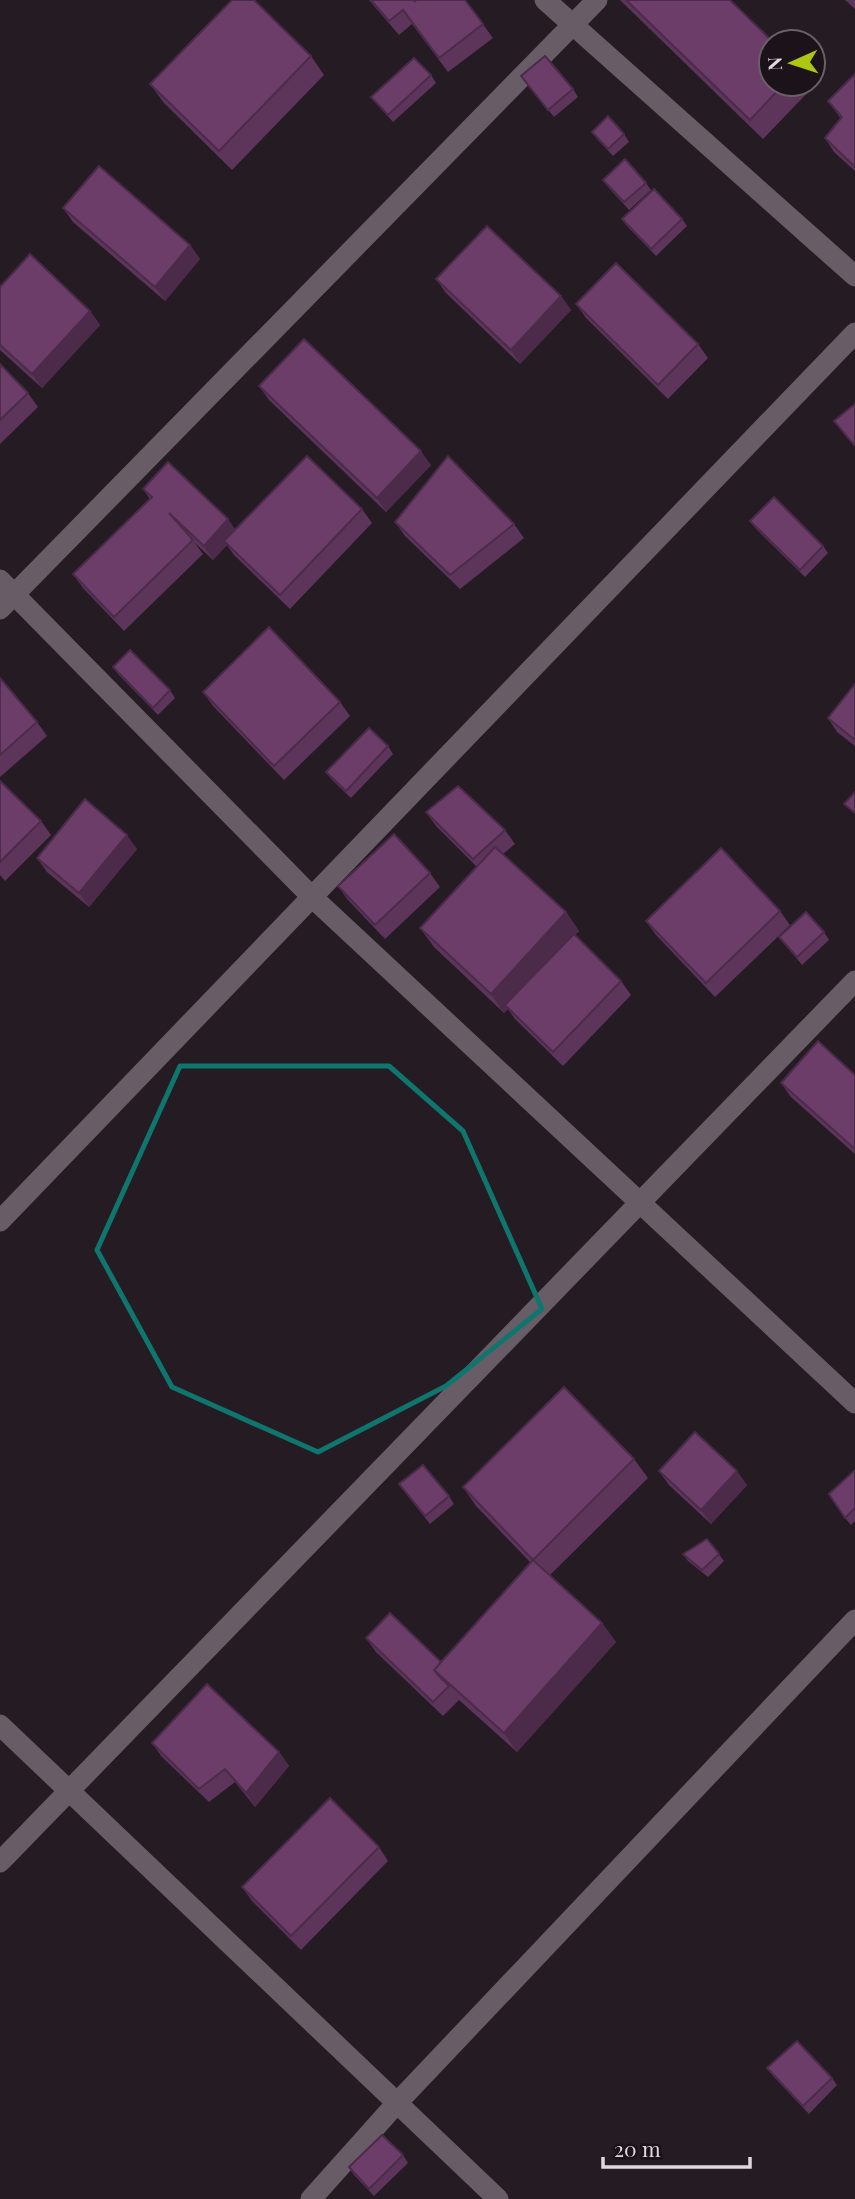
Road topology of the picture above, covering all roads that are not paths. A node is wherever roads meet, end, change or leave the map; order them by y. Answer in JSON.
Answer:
{"nodes":[{"id":1,"x":545,"y":0,"type":"edge"},
{"id":2,"x":597,"y":0,"type":"edge"},
{"id":3,"x":572,"y":24,"type":"junction"},
{"id":4,"x":855,"y":276,"type":"edge"},
{"id":5,"x":855,"y":333,"type":"edge"},
{"id":6,"x":5,"y":595,"type":"edge"},
{"id":7,"x":312,"y":897,"type":"junction"},
{"id":8,"x":855,"y":981,"type":"edge"},
{"id":9,"x":640,"y":1203,"type":"junction"},
{"id":10,"x":0,"y":1222,"type":"edge"},
{"id":11,"x":855,"y":1403,"type":"edge"},
{"id":12,"x":855,"y":1620,"type":"edge"},
{"id":13,"x":0,"y":1725,"type":"edge"},
{"id":14,"x":70,"y":1790,"type":"junction"},
{"id":15,"x":0,"y":1862,"type":"edge"},
{"id":16,"x":396,"y":2104,"type":"junction"},
{"id":17,"x":311,"y":2199,"type":"edge"},
{"id":18,"x":498,"y":2199,"type":"edge"}],
"edges":[{"from":1,"to":3,"type":"street"},
{"from":2,"to":3,"type":"street"},
{"from":3,"to":4,"type":"street"},
{"from":3,"to":6,"type":"street"},
{"from":5,"to":7,"type":"street"},
{"from":6,"to":7,"type":"street"},
{"from":7,"to":9,"type":"street"},
{"from":7,"to":10,"type":"street"},
{"from":8,"to":9,"type":"street"},
{"from":9,"to":11,"type":"street"},
{"from":9,"to":14,"type":"street"},
{"from":12,"to":16,"type":"street"},
{"from":13,"to":14,"type":"street"},
{"from":14,"to":15,"type":"street"},
{"from":14,"to":16,"type":"street"},
{"from":16,"to":17,"type":"street"},
{"from":16,"to":18,"type":"street"}]}
